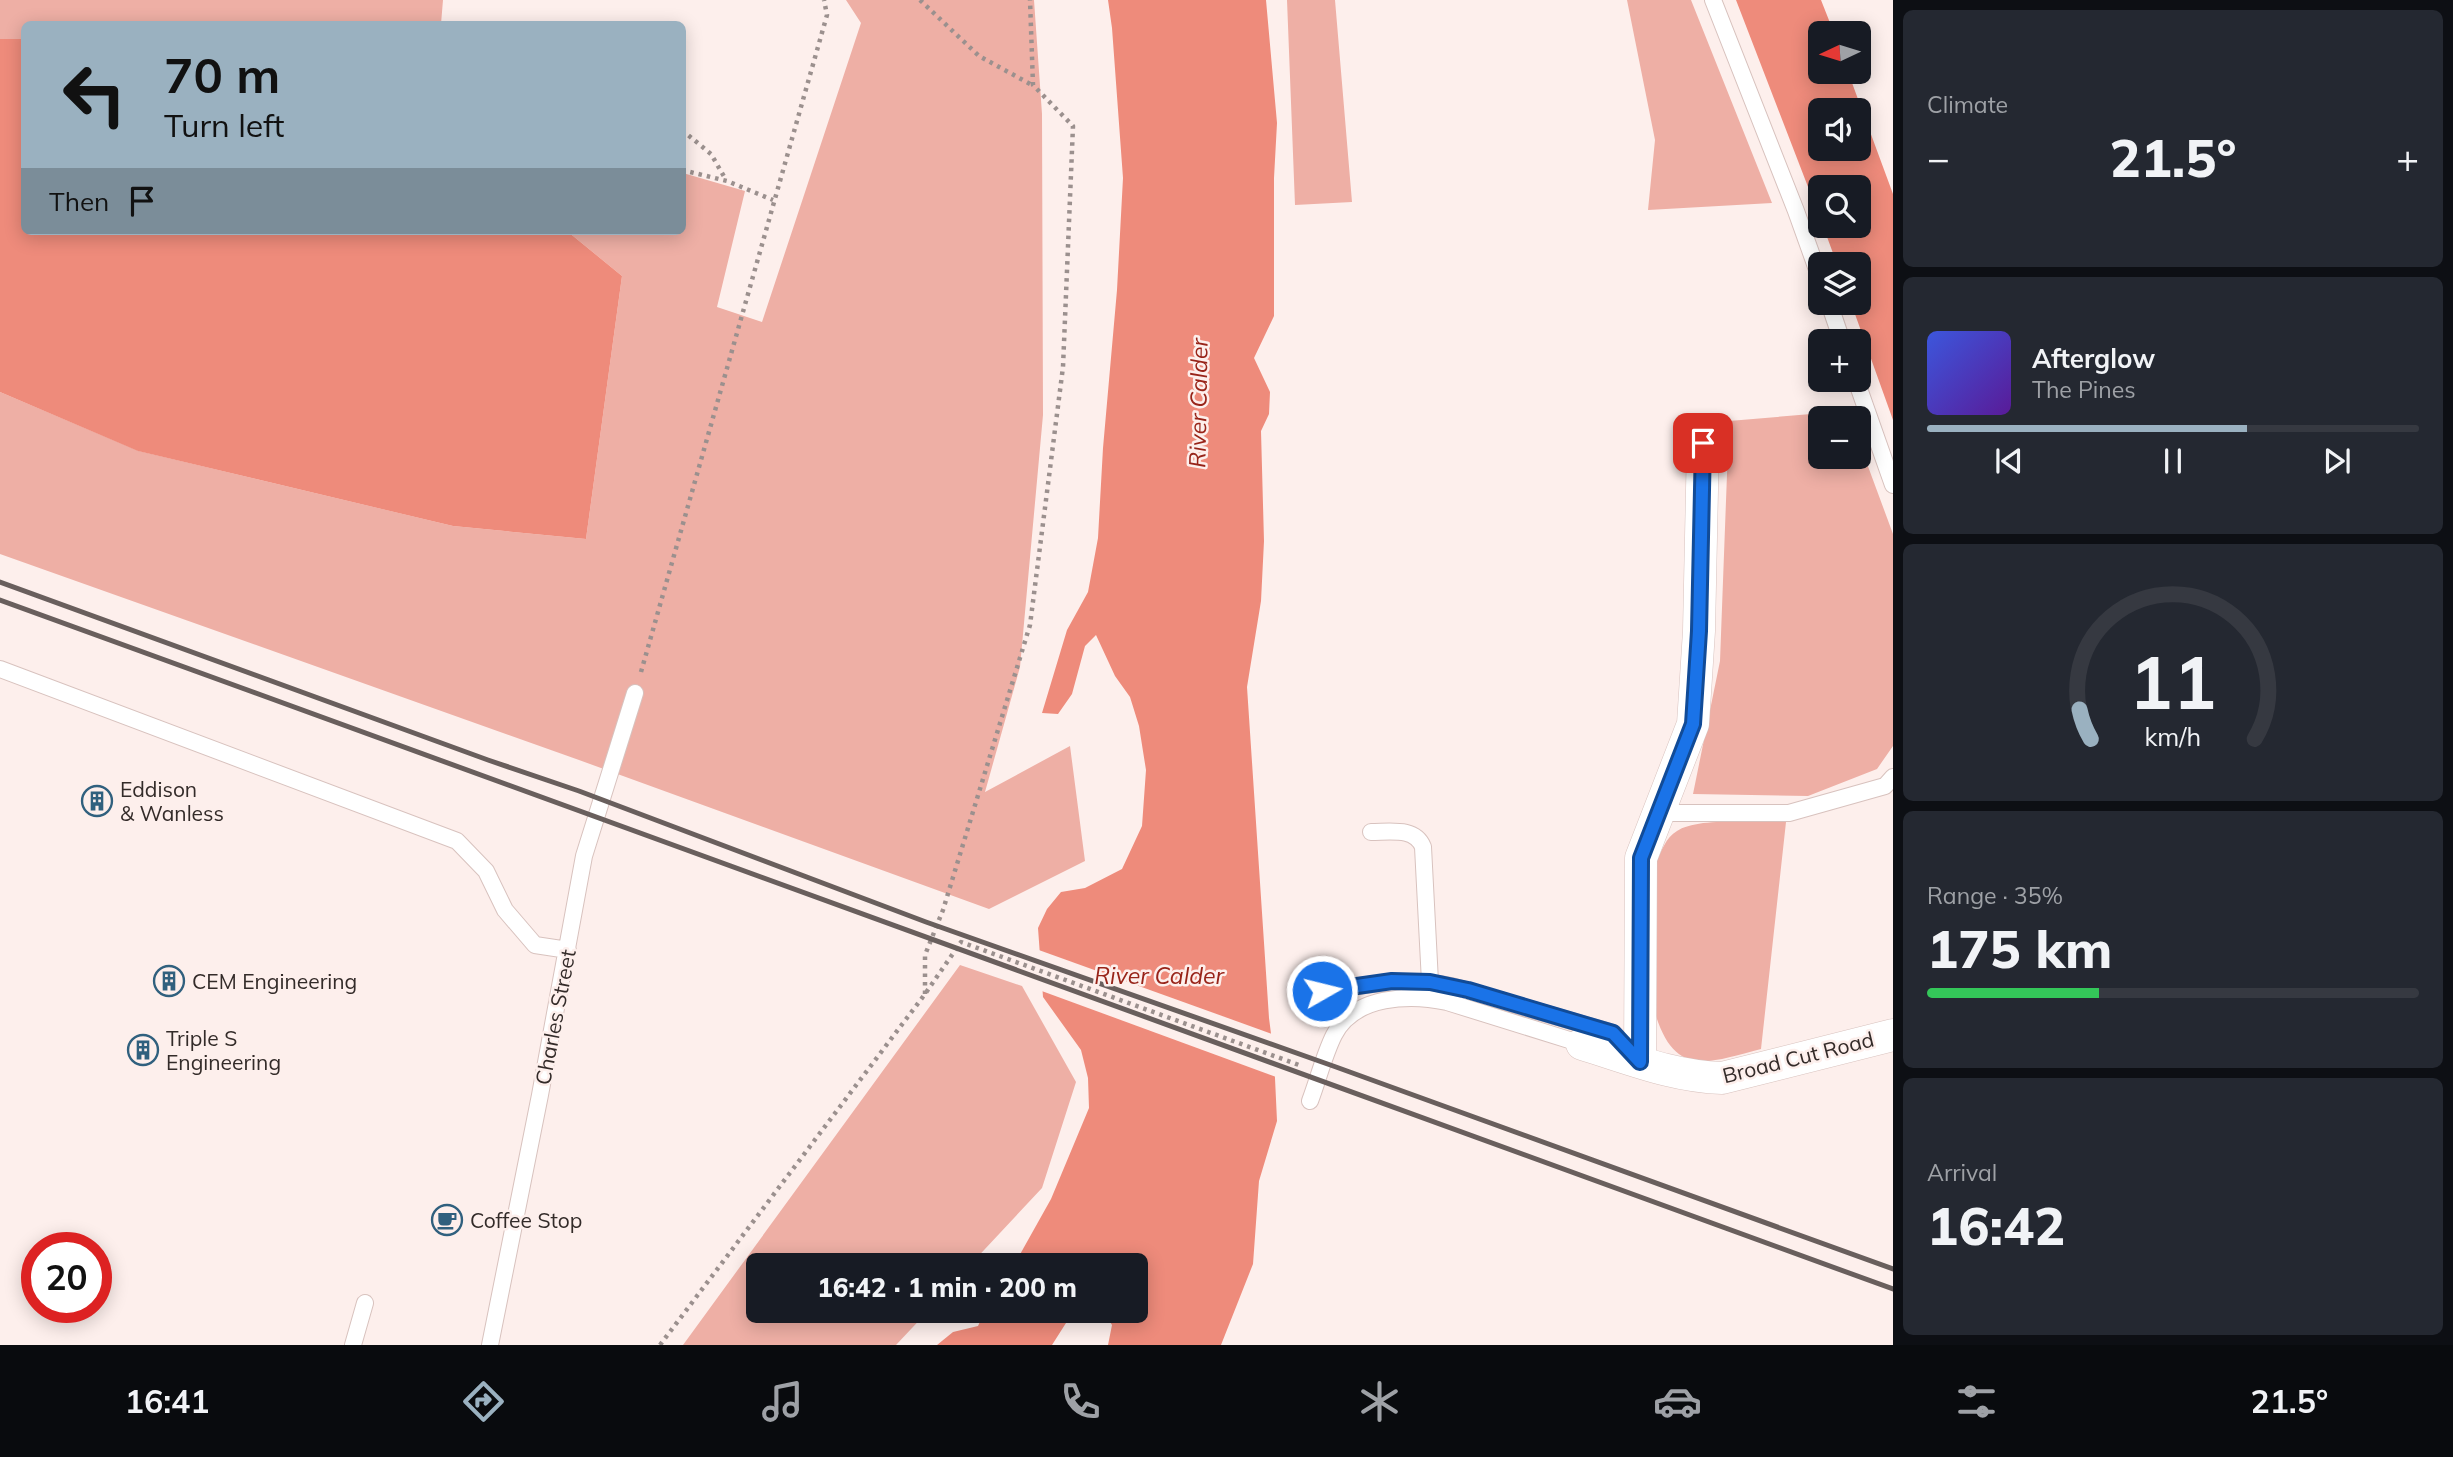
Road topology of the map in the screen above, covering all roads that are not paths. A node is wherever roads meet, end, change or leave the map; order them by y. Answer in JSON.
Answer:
{"nodes":[{"id":1,"x":1713,"y":0,"type":"edge"},
{"id":2,"x":1811,"y":252,"type":"edge"},
{"id":3,"x":1860,"y":392,"type":"edge"},
{"id":4,"x":1703,"y":443,"type":"dead end"},
{"id":5,"x":1893,"y":485,"type":"edge"},
{"id":6,"x":0,"y":669,"type":"edge"},
{"id":7,"x":635,"y":693,"type":"road end"},
{"id":8,"x":1893,"y":777,"type":"edge"},
{"id":9,"x":1658,"y":813,"type":"junction"},
{"id":10,"x":1371,"y":832,"type":"dead end"},
{"id":11,"x":568,"y":950,"type":"junction"},
{"id":12,"x":1430,"y":982,"type":"junction"},
{"id":13,"x":1322,"y":991,"type":"dead end"},
{"id":14,"x":1889,"y":1042,"type":"edge"},
{"id":15,"x":1582,"y":1044,"type":"joint"},
{"id":16,"x":1640,"y":1062,"type":"junction"},
{"id":17,"x":1310,"y":1101,"type":"dead end"},
{"id":18,"x":365,"y":1303,"type":"dead end"},
{"id":19,"x":353,"y":1345,"type":"edge"},
{"id":20,"x":490,"y":1345,"type":"edge"}],
"edges":[{"from":1,"to":2,"type":"lane"},
{"from":3,"to":5,"type":"lane"},
{"from":4,"to":9,"type":"street"},
{"from":6,"to":11,"type":"lane"},
{"from":7,"to":11,"type":"lane","name":"Charles Street"},
{"from":8,"to":9,"type":"lane"},
{"from":9,"to":16,"type":"street"},
{"from":10,"to":12,"type":"lane"},
{"from":11,"to":20,"type":"lane","name":"Charles Street"},
{"from":12,"to":13,"type":"lane"},
{"from":12,"to":16,"type":"lane"},
{"from":14,"to":16,"type":"street","name":"Broad Cut Road"},
{"from":15,"to":16,"type":"street","name":"Broad Cut Road"},
{"from":15,"to":17,"type":"lane"},
{"from":18,"to":19,"type":"lane"}]}
